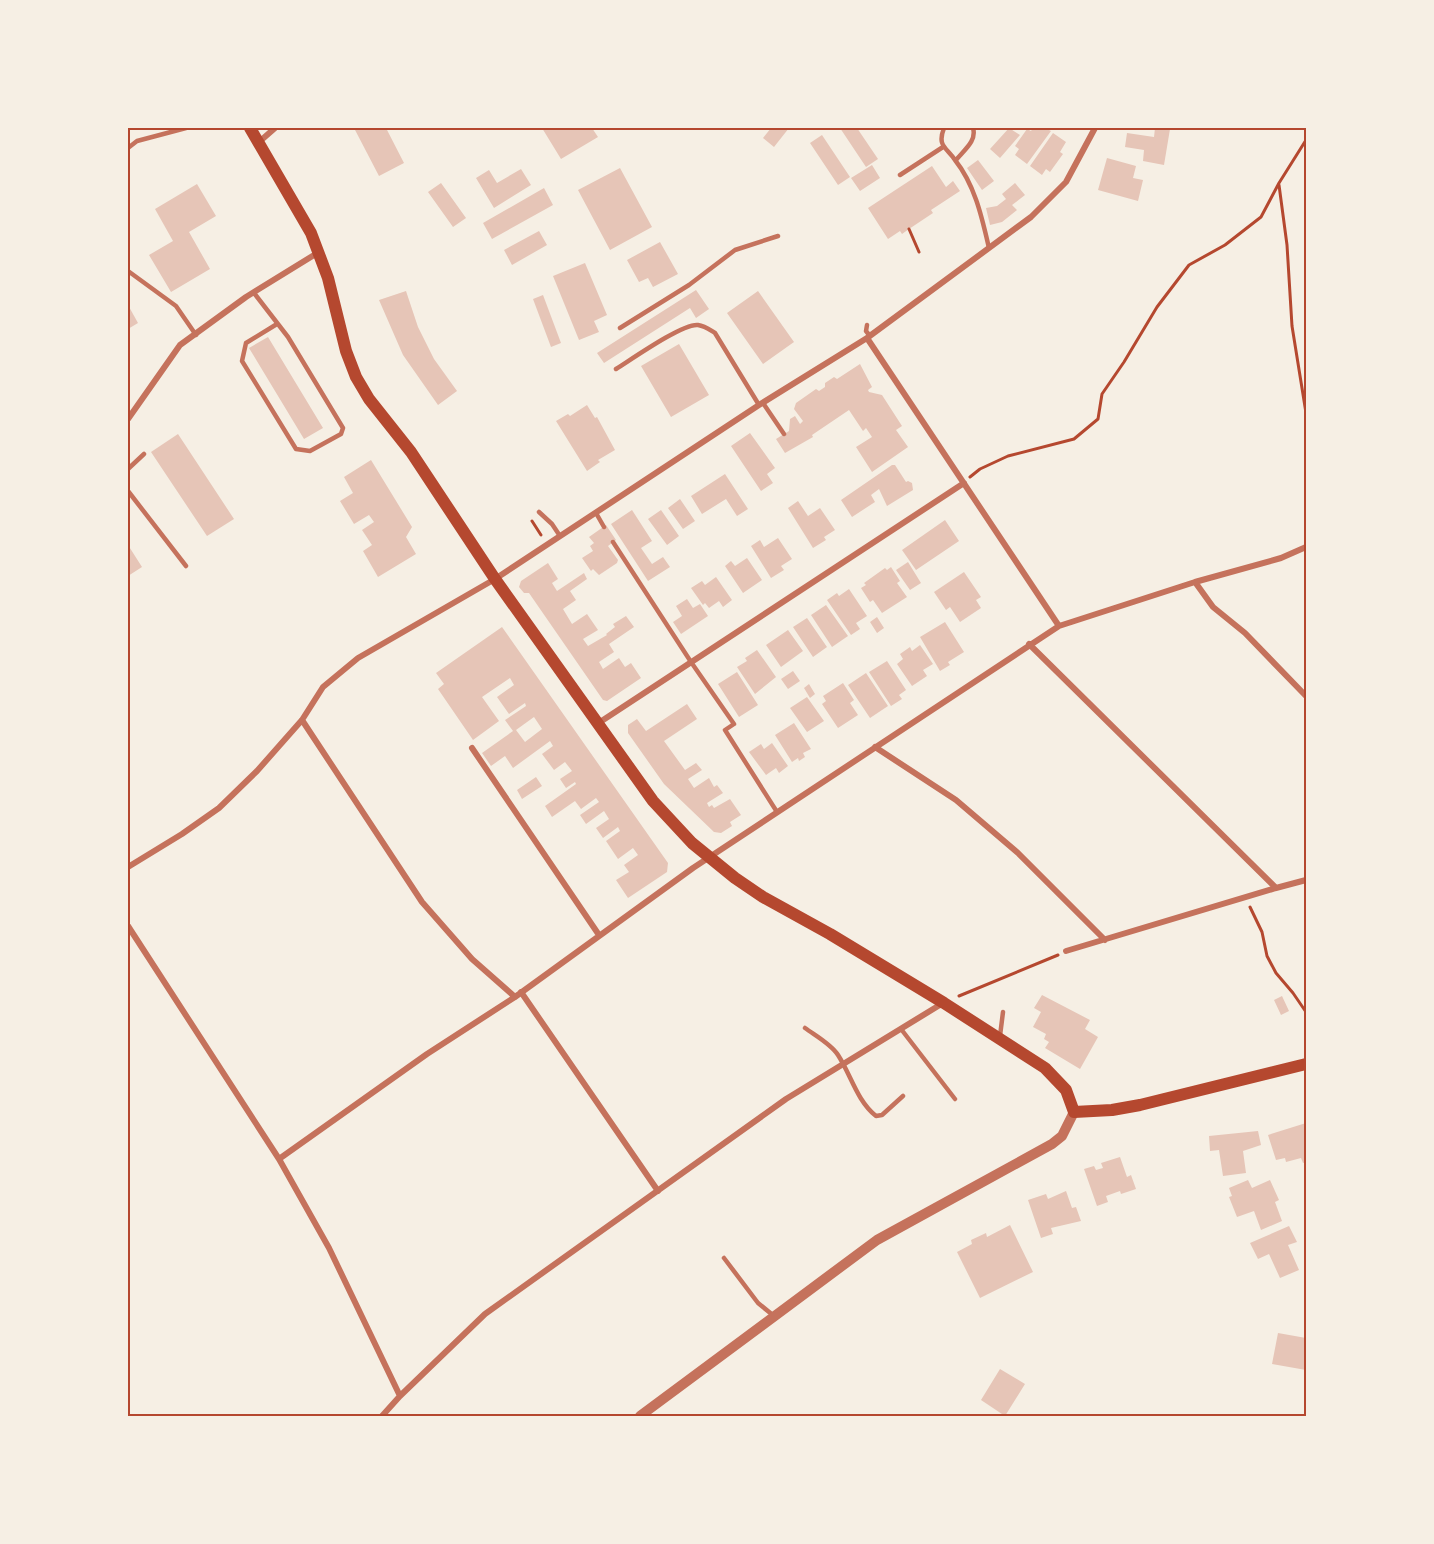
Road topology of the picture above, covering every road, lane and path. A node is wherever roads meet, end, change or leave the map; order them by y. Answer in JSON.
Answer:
{"nodes":[{"id":1,"x":186,"y":128,"type":"edge"},
{"id":2,"x":250,"y":128,"type":"edge"},
{"id":3,"x":275,"y":128,"type":"edge"},
{"id":4,"x":944,"y":128,"type":"edge"},
{"id":5,"x":974,"y":128,"type":"edge"},
{"id":6,"x":1095,"y":128,"type":"edge"},
{"id":7,"x":1306,"y":140,"type":"edge"},
{"id":8,"x":259,"y":142,"type":"junction"},
{"id":9,"x":943,"y":147,"type":"junction"},
{"id":10,"x":128,"y":148,"type":"edge"},
{"id":11,"x":956,"y":160,"type":"junction"},
{"id":12,"x":900,"y":176,"type":"dead end"},
{"id":13,"x":1279,"y":183,"type":"junction"},
{"id":14,"x":909,"y":229,"type":"dead end"},
{"id":15,"x":778,"y":236,"type":"dead end"},
{"id":16,"x":989,"y":248,"type":"junction"},
{"id":17,"x":319,"y":252,"type":"junction"},
{"id":18,"x":919,"y":252,"type":"dead end"},
{"id":19,"x":128,"y":271,"type":"edge"},
{"id":20,"x":254,"y":293,"type":"junction"},
{"id":21,"x":277,"y":324,"type":"junction"},
{"id":22,"x":867,"y":325,"type":"dead end"},
{"id":23,"x":620,"y":328,"type":"dead end"},
{"id":24,"x":195,"y":334,"type":"junction"},
{"id":25,"x":870,"y":335,"type":"junction"},
{"id":26,"x":616,"y":369,"type":"dead end"},
{"id":27,"x":761,"y":404,"type":"junction"},
{"id":28,"x":1306,"y":413,"type":"edge"},
{"id":29,"x":128,"y":419,"type":"edge"},
{"id":30,"x":784,"y":434,"type":"dead end"},
{"id":31,"x":144,"y":454,"type":"dead end"},
{"id":32,"x":128,"y":469,"type":"edge"},
{"id":33,"x":964,"y":483,"type":"junction"},
{"id":34,"x":128,"y":491,"type":"edge"},
{"id":35,"x":539,"y":513,"type":"dead end"},
{"id":36,"x":596,"y":513,"type":"junction"},
{"id":37,"x":531,"y":519,"type":"dead end"},
{"id":38,"x":604,"y":527,"type":"dead end"},
{"id":39,"x":560,"y":536,"type":"junction"},
{"id":40,"x":543,"y":537,"type":"dead end"},
{"id":41,"x":614,"y":542,"type":"dead end"},
{"id":42,"x":1306,"y":547,"type":"edge"},
{"id":43,"x":186,"y":566,"type":"dead end"},
{"id":44,"x":495,"y":579,"type":"junction"},
{"id":45,"x":1195,"y":582,"type":"junction"},
{"id":46,"x":1059,"y":626,"type":"junction"},
{"id":47,"x":1029,"y":644,"type":"junction"},
{"id":48,"x":691,"y":662,"type":"junction"},
{"id":49,"x":1306,"y":696,"type":"edge"},
{"id":50,"x":302,"y":720,"type":"junction"},
{"id":51,"x":597,"y":724,"type":"junction"},
{"id":52,"x":875,"y":747,"type":"junction"},
{"id":53,"x":472,"y":748,"type":"dead end"},
{"id":54,"x":777,"y":812,"type":"junction"},
{"id":55,"x":710,"y":857,"type":"junction"},
{"id":56,"x":128,"y":867,"type":"edge"},
{"id":57,"x":1306,"y":880,"type":"edge"},
{"id":58,"x":1276,"y":888,"type":"junction"},
{"id":59,"x":1246,"y":898,"type":"junction"},
{"id":60,"x":128,"y":926,"type":"edge"},
{"id":61,"x":598,"y":935,"type":"junction"},
{"id":62,"x":1105,"y":940,"type":"junction"},
{"id":63,"x":1066,"y":951,"type":"joint"},
{"id":64,"x":518,"y":994,"type":"junction"},
{"id":65,"x":944,"y":1003,"type":"junction"},
{"id":66,"x":1003,"y":1012,"type":"dead end"},
{"id":67,"x":1306,"y":1012,"type":"edge"},
{"id":68,"x":805,"y":1028,"type":"dead end"},
{"id":69,"x":901,"y":1029,"type":"junction"},
{"id":70,"x":999,"y":1038,"type":"junction"},
{"id":71,"x":843,"y":1064,"type":"junction"},
{"id":72,"x":1306,"y":1064,"type":"edge"},
{"id":73,"x":903,"y":1096,"type":"dead end"},
{"id":74,"x":955,"y":1100,"type":"dead end"},
{"id":75,"x":1074,"y":1112,"type":"junction"},
{"id":76,"x":279,"y":1159,"type":"junction"},
{"id":77,"x":658,"y":1191,"type":"junction"},
{"id":78,"x":724,"y":1258,"type":"dead end"},
{"id":79,"x":774,"y":1316,"type":"junction"},
{"id":80,"x":400,"y":1396,"type":"junction"},
{"id":81,"x":382,"y":1416,"type":"edge"},
{"id":82,"x":640,"y":1416,"type":"edge"}],
"edges":[{"from":1,"to":10,"type":"lane"},
{"from":2,"to":8,"type":"main road"},
{"from":3,"to":8,"type":"street"},
{"from":4,"to":9,"type":"lane"},
{"from":5,"to":11,"type":"lane"},
{"from":6,"to":16,"type":"street"},
{"from":7,"to":13,"type":"path"},
{"from":8,"to":17,"type":"main road"},
{"from":9,"to":11,"type":"lane"},
{"from":9,"to":12,"type":"lane"},
{"from":11,"to":16,"type":"lane"},
{"from":13,"to":28,"type":"path"},
{"from":13,"to":33,"type":"path"},
{"from":14,"to":18,"type":"path"},
{"from":15,"to":23,"type":"lane"},
{"from":16,"to":25,"type":"street"},
{"from":17,"to":20,"type":"street"},
{"from":17,"to":44,"type":"main road"},
{"from":19,"to":24,"type":"lane"},
{"from":20,"to":21,"type":"lane"},
{"from":20,"to":24,"type":"street"},
{"from":21,"to":21,"type":"lane"},
{"from":22,"to":25,"type":"lane"},
{"from":24,"to":29,"type":"street"},
{"from":25,"to":27,"type":"street"},
{"from":25,"to":33,"type":"street"},
{"from":26,"to":27,"type":"lane"},
{"from":27,"to":30,"type":"lane"},
{"from":27,"to":36,"type":"street"},
{"from":31,"to":32,"type":"lane"},
{"from":33,"to":46,"type":"street"},
{"from":33,"to":48,"type":"street"},
{"from":34,"to":43,"type":"lane"},
{"from":35,"to":39,"type":"lane"},
{"from":36,"to":38,"type":"lane"},
{"from":36,"to":39,"type":"street"},
{"from":37,"to":40,"type":"path"},
{"from":39,"to":44,"type":"street"},
{"from":41,"to":48,"type":"lane"},
{"from":42,"to":45,"type":"street"},
{"from":44,"to":50,"type":"street"},
{"from":44,"to":51,"type":"main road"},
{"from":45,"to":46,"type":"street"},
{"from":45,"to":49,"type":"street"},
{"from":46,"to":47,"type":"street"},
{"from":47,"to":52,"type":"street"},
{"from":47,"to":58,"type":"street"},
{"from":48,"to":51,"type":"street"},
{"from":48,"to":54,"type":"lane"},
{"from":50,"to":56,"type":"street"},
{"from":50,"to":64,"type":"street"},
{"from":51,"to":55,"type":"main road"},
{"from":52,"to":54,"type":"street"},
{"from":52,"to":62,"type":"street"},
{"from":53,"to":61,"type":"street"},
{"from":54,"to":55,"type":"street"},
{"from":55,"to":61,"type":"street"},
{"from":55,"to":65,"type":"main road"},
{"from":57,"to":58,"type":"street"},
{"from":58,"to":59,"type":"street"},
{"from":59,"to":62,"type":"street"},
{"from":59,"to":67,"type":"path"},
{"from":60,"to":76,"type":"street"},
{"from":61,"to":64,"type":"street"},
{"from":62,"to":63,"type":"street"},
{"from":63,"to":65,"type":"path"},
{"from":64,"to":76,"type":"street"},
{"from":64,"to":77,"type":"street"},
{"from":65,"to":69,"type":"street"},
{"from":65,"to":70,"type":"main road"},
{"from":66,"to":70,"type":"lane"},
{"from":68,"to":71,"type":"lane"},
{"from":69,"to":71,"type":"street"},
{"from":69,"to":74,"type":"lane"},
{"from":70,"to":75,"type":"main road"},
{"from":71,"to":73,"type":"lane"},
{"from":71,"to":77,"type":"street"},
{"from":72,"to":75,"type":"main road"},
{"from":75,"to":79,"type":"street"},
{"from":76,"to":80,"type":"street"},
{"from":77,"to":80,"type":"street"},
{"from":78,"to":79,"type":"lane"},
{"from":79,"to":82,"type":"street"},
{"from":80,"to":81,"type":"street"}]}
